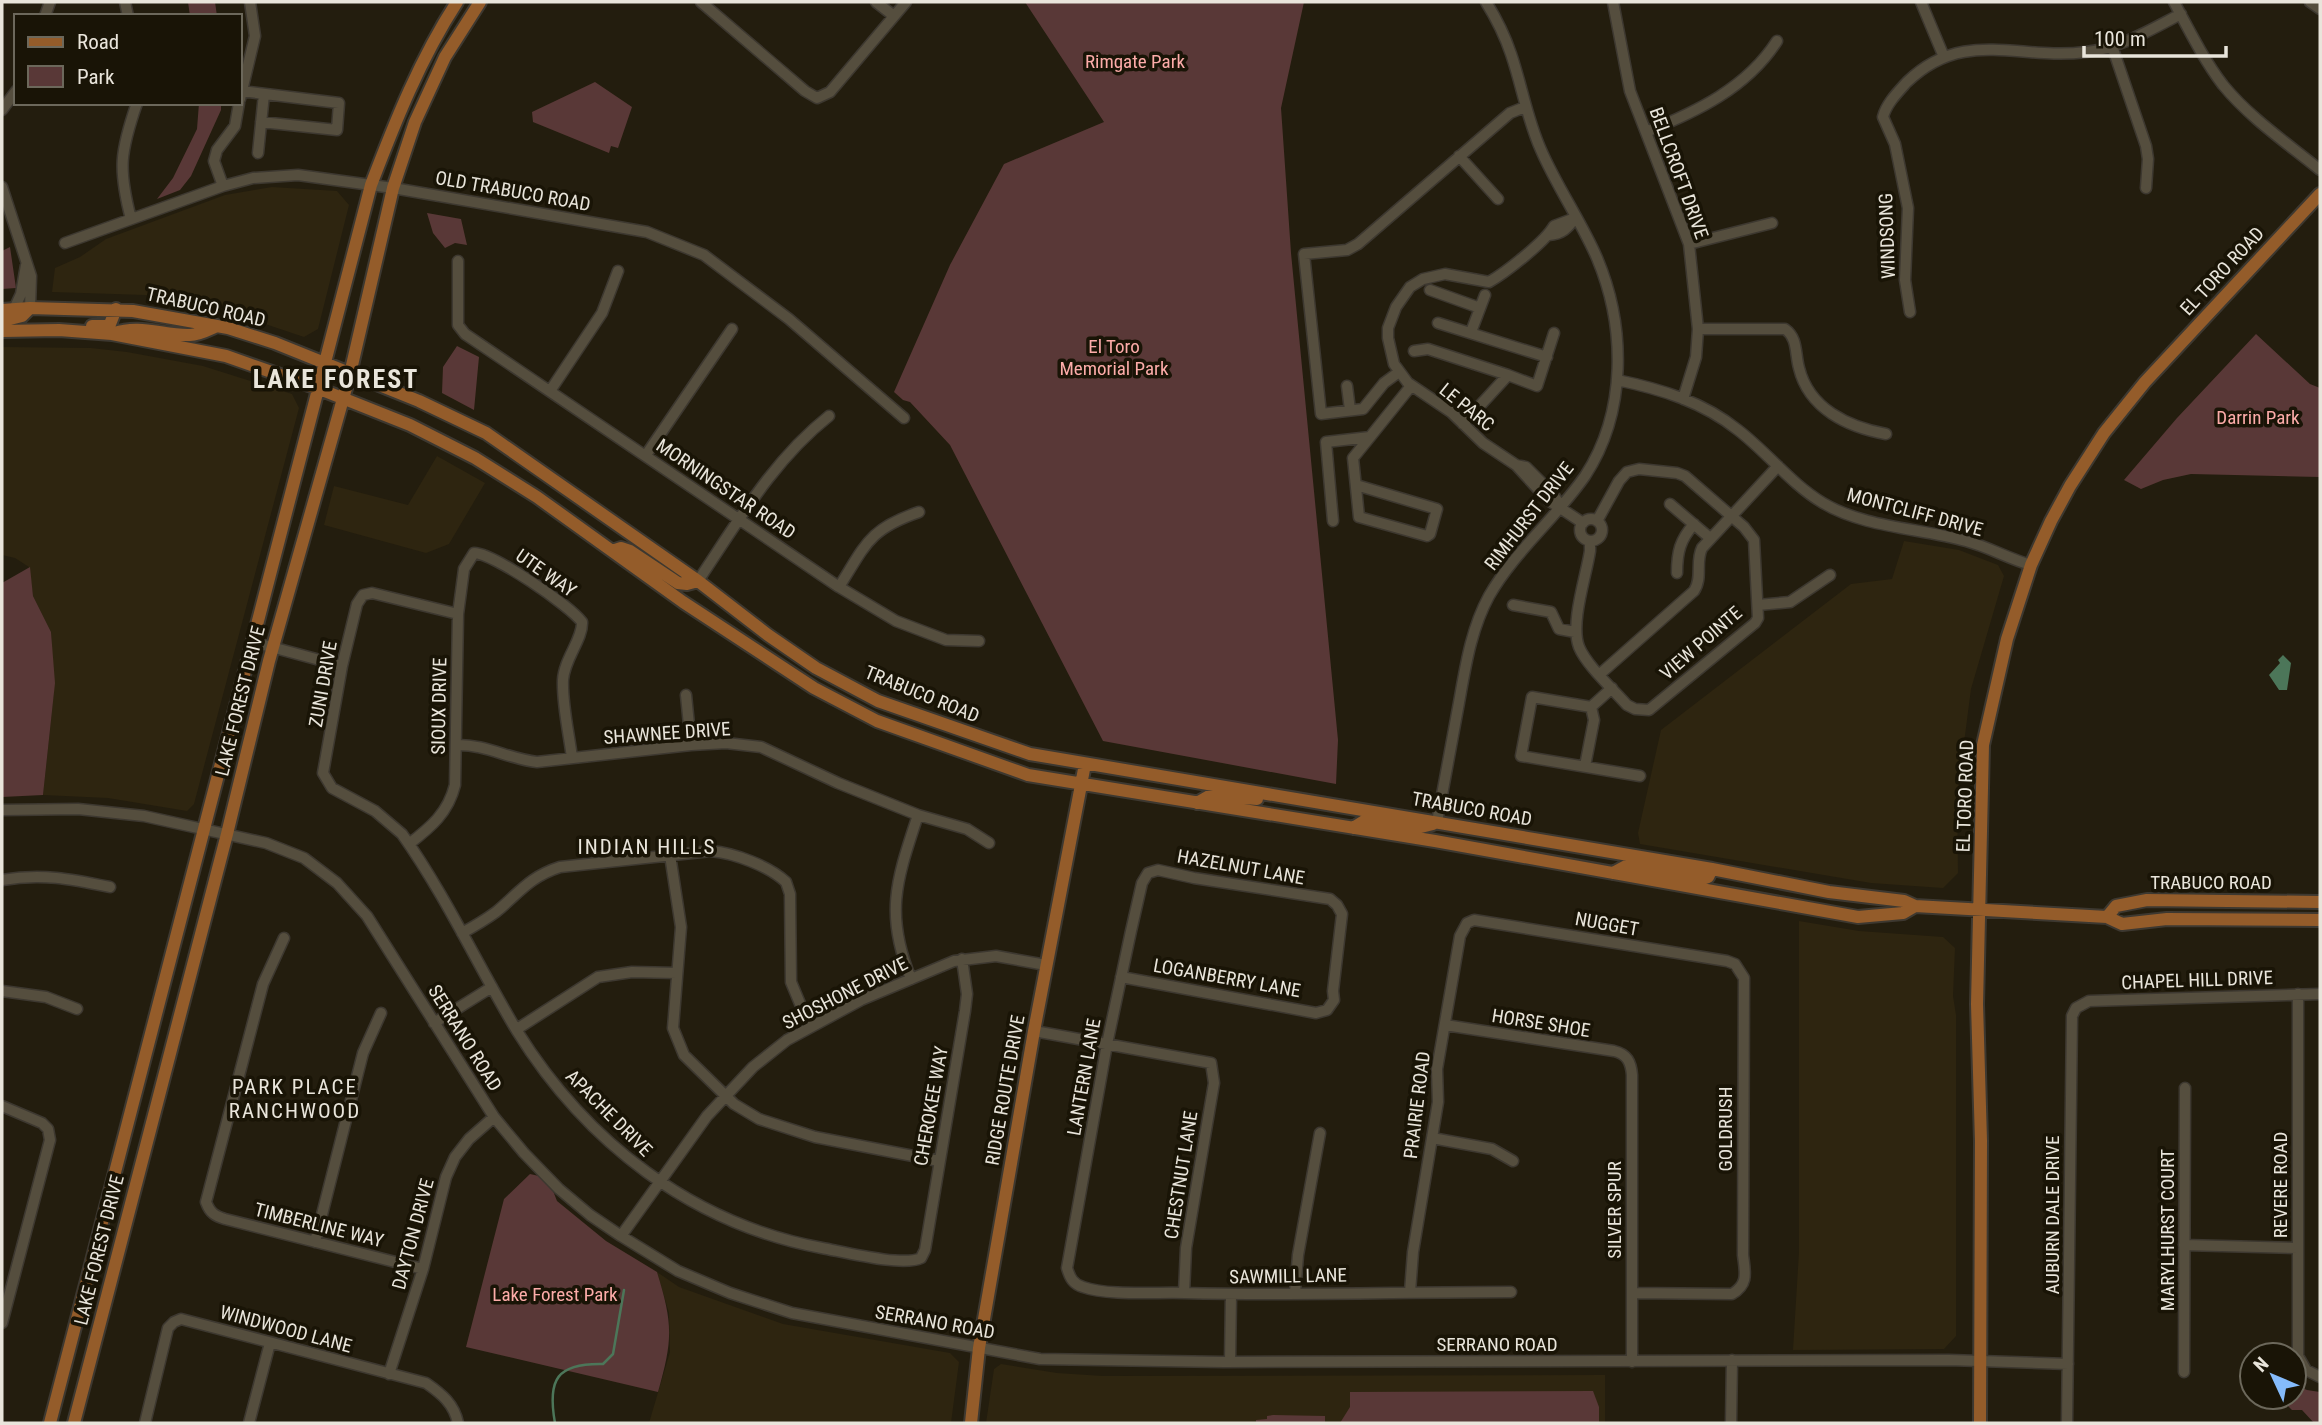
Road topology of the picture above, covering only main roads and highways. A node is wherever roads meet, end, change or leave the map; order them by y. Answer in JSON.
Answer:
{"nodes":[{"id":1,"x":457,"y":2,"type":"edge"},
{"id":2,"x":480,"y":2,"type":"edge"},
{"id":3,"x":2320,"y":194,"type":"edge"},
{"id":4,"x":30,"y":308,"type":"junction"},
{"id":5,"x":116,"y":309,"type":"junction"},
{"id":6,"x":8,"y":310,"type":"edge"},
{"id":7,"x":2,"y":321,"type":"edge"},
{"id":8,"x":218,"y":326,"type":"junction"},
{"id":9,"x":44,"y":330,"type":"junction"},
{"id":10,"x":2,"y":331,"type":"edge"},
{"id":11,"x":112,"y":334,"type":"junction"},
{"id":12,"x":323,"y":363,"type":"junction"},
{"id":13,"x":350,"y":374,"type":"junction"},
{"id":14,"x":317,"y":388,"type":"junction"},
{"id":15,"x":343,"y":398,"type":"junction"},
{"id":16,"x":612,"y":551,"type":"junction"},
{"id":17,"x":698,"y":581,"type":"junction"},
{"id":18,"x":1085,"y":764,"type":"junction"},
{"id":19,"x":1081,"y":784,"type":"junction"},
{"id":20,"x":1270,"y":794,"type":"junction"},
{"id":21,"x":1197,"y":803,"type":"junction"},
{"id":22,"x":1437,"y":822,"type":"junction"},
{"id":23,"x":1353,"y":828,"type":"junction"},
{"id":24,"x":1492,"y":851,"type":"junction"},
{"id":25,"x":1712,"y":869,"type":"junction"},
{"id":26,"x":1613,"y":873,"type":"junction"},
{"id":27,"x":2320,"y":902,"type":"edge"},
{"id":28,"x":1915,"y":906,"type":"junction"},
{"id":29,"x":1980,"y":910,"type":"junction"},
{"id":30,"x":2107,"y":916,"type":"junction"},
{"id":31,"x":2320,"y":919,"type":"edge"},
{"id":32,"x":51,"y":1423,"type":"edge"},
{"id":33,"x":74,"y":1423,"type":"edge"},
{"id":34,"x":971,"y":1423,"type":"edge"},
{"id":35,"x":1980,"y":1423,"type":"edge"}],
"edges":[{"from":1,"to":12,"type":"main road","name":"LAKE FOREST DRIVE"},
{"from":2,"to":13,"type":"main road","name":"LAKE FOREST DRIVE"},
{"from":3,"to":29,"type":"main road","name":"EL TORO ROAD"},
{"from":4,"to":5,"type":"main road","name":"TRABUCO ROAD"},
{"from":4,"to":6,"type":"main road","name":"TRABUCO ROAD"},
{"from":4,"to":7,"type":"main road"},
{"from":5,"to":8,"type":"main road","name":"TRABUCO ROAD"},
{"from":5,"to":9,"type":"main road"},
{"from":8,"to":11,"type":"main road"},
{"from":8,"to":12,"type":"main road","name":"TRABUCO ROAD"},
{"from":9,"to":10,"type":"main road","name":"TRABUCO ROAD"},
{"from":9,"to":11,"type":"main road","name":"TRABUCO ROAD"},
{"from":11,"to":14,"type":"main road","name":"TRABUCO ROAD"},
{"from":12,"to":13,"type":"main road","name":"TRABUCO ROAD"},
{"from":12,"to":14,"type":"main road","name":"LAKE FOREST DRIVE"},
{"from":13,"to":15,"type":"main road","name":"LAKE FOREST DRIVE"},
{"from":13,"to":17,"type":"main road","name":"TRABUCO ROAD"},
{"from":14,"to":15,"type":"main road","name":"TRABUCO ROAD"},
{"from":14,"to":32,"type":"main road","name":"LAKE FOREST DRIVE"},
{"from":15,"to":16,"type":"main road","name":"TRABUCO ROAD"},
{"from":15,"to":33,"type":"main road","name":"LAKE FOREST DRIVE"},
{"from":16,"to":17,"type":"main road"},
{"from":16,"to":19,"type":"main road","name":"TRABUCO ROAD"},
{"from":17,"to":18,"type":"main road","name":"TRABUCO ROAD"},
{"from":18,"to":19,"type":"main road","name":"RIDGE ROUTE DRIVE"},
{"from":18,"to":20,"type":"main road","name":"TRABUCO ROAD"},
{"from":19,"to":21,"type":"main road","name":"TRABUCO ROAD"},
{"from":19,"to":34,"type":"main road","name":"RIDGE ROUTE DRIVE"},
{"from":20,"to":21,"type":"main road"},
{"from":20,"to":22,"type":"main road","name":"TRABUCO ROAD"},
{"from":21,"to":23,"type":"main road","name":"TRABUCO ROAD"},
{"from":22,"to":23,"type":"main road"},
{"from":22,"to":24,"type":"main road"},
{"from":22,"to":25,"type":"main road","name":"TRABUCO ROAD"},
{"from":23,"to":24,"type":"main road","name":"TRABUCO ROAD"},
{"from":24,"to":26,"type":"main road","name":"TRABUCO ROAD"},
{"from":25,"to":26,"type":"main road"},
{"from":25,"to":28,"type":"main road","name":"TRABUCO ROAD"},
{"from":26,"to":28,"type":"main road","name":"TRABUCO ROAD"},
{"from":27,"to":30,"type":"main road","name":"TRABUCO ROAD"},
{"from":28,"to":29,"type":"main road","name":"TRABUCO ROAD"},
{"from":29,"to":30,"type":"main road","name":"TRABUCO ROAD"},
{"from":29,"to":35,"type":"main road","name":"EL TORO ROAD"},
{"from":30,"to":31,"type":"main road","name":"TRABUCO ROAD"}]}
